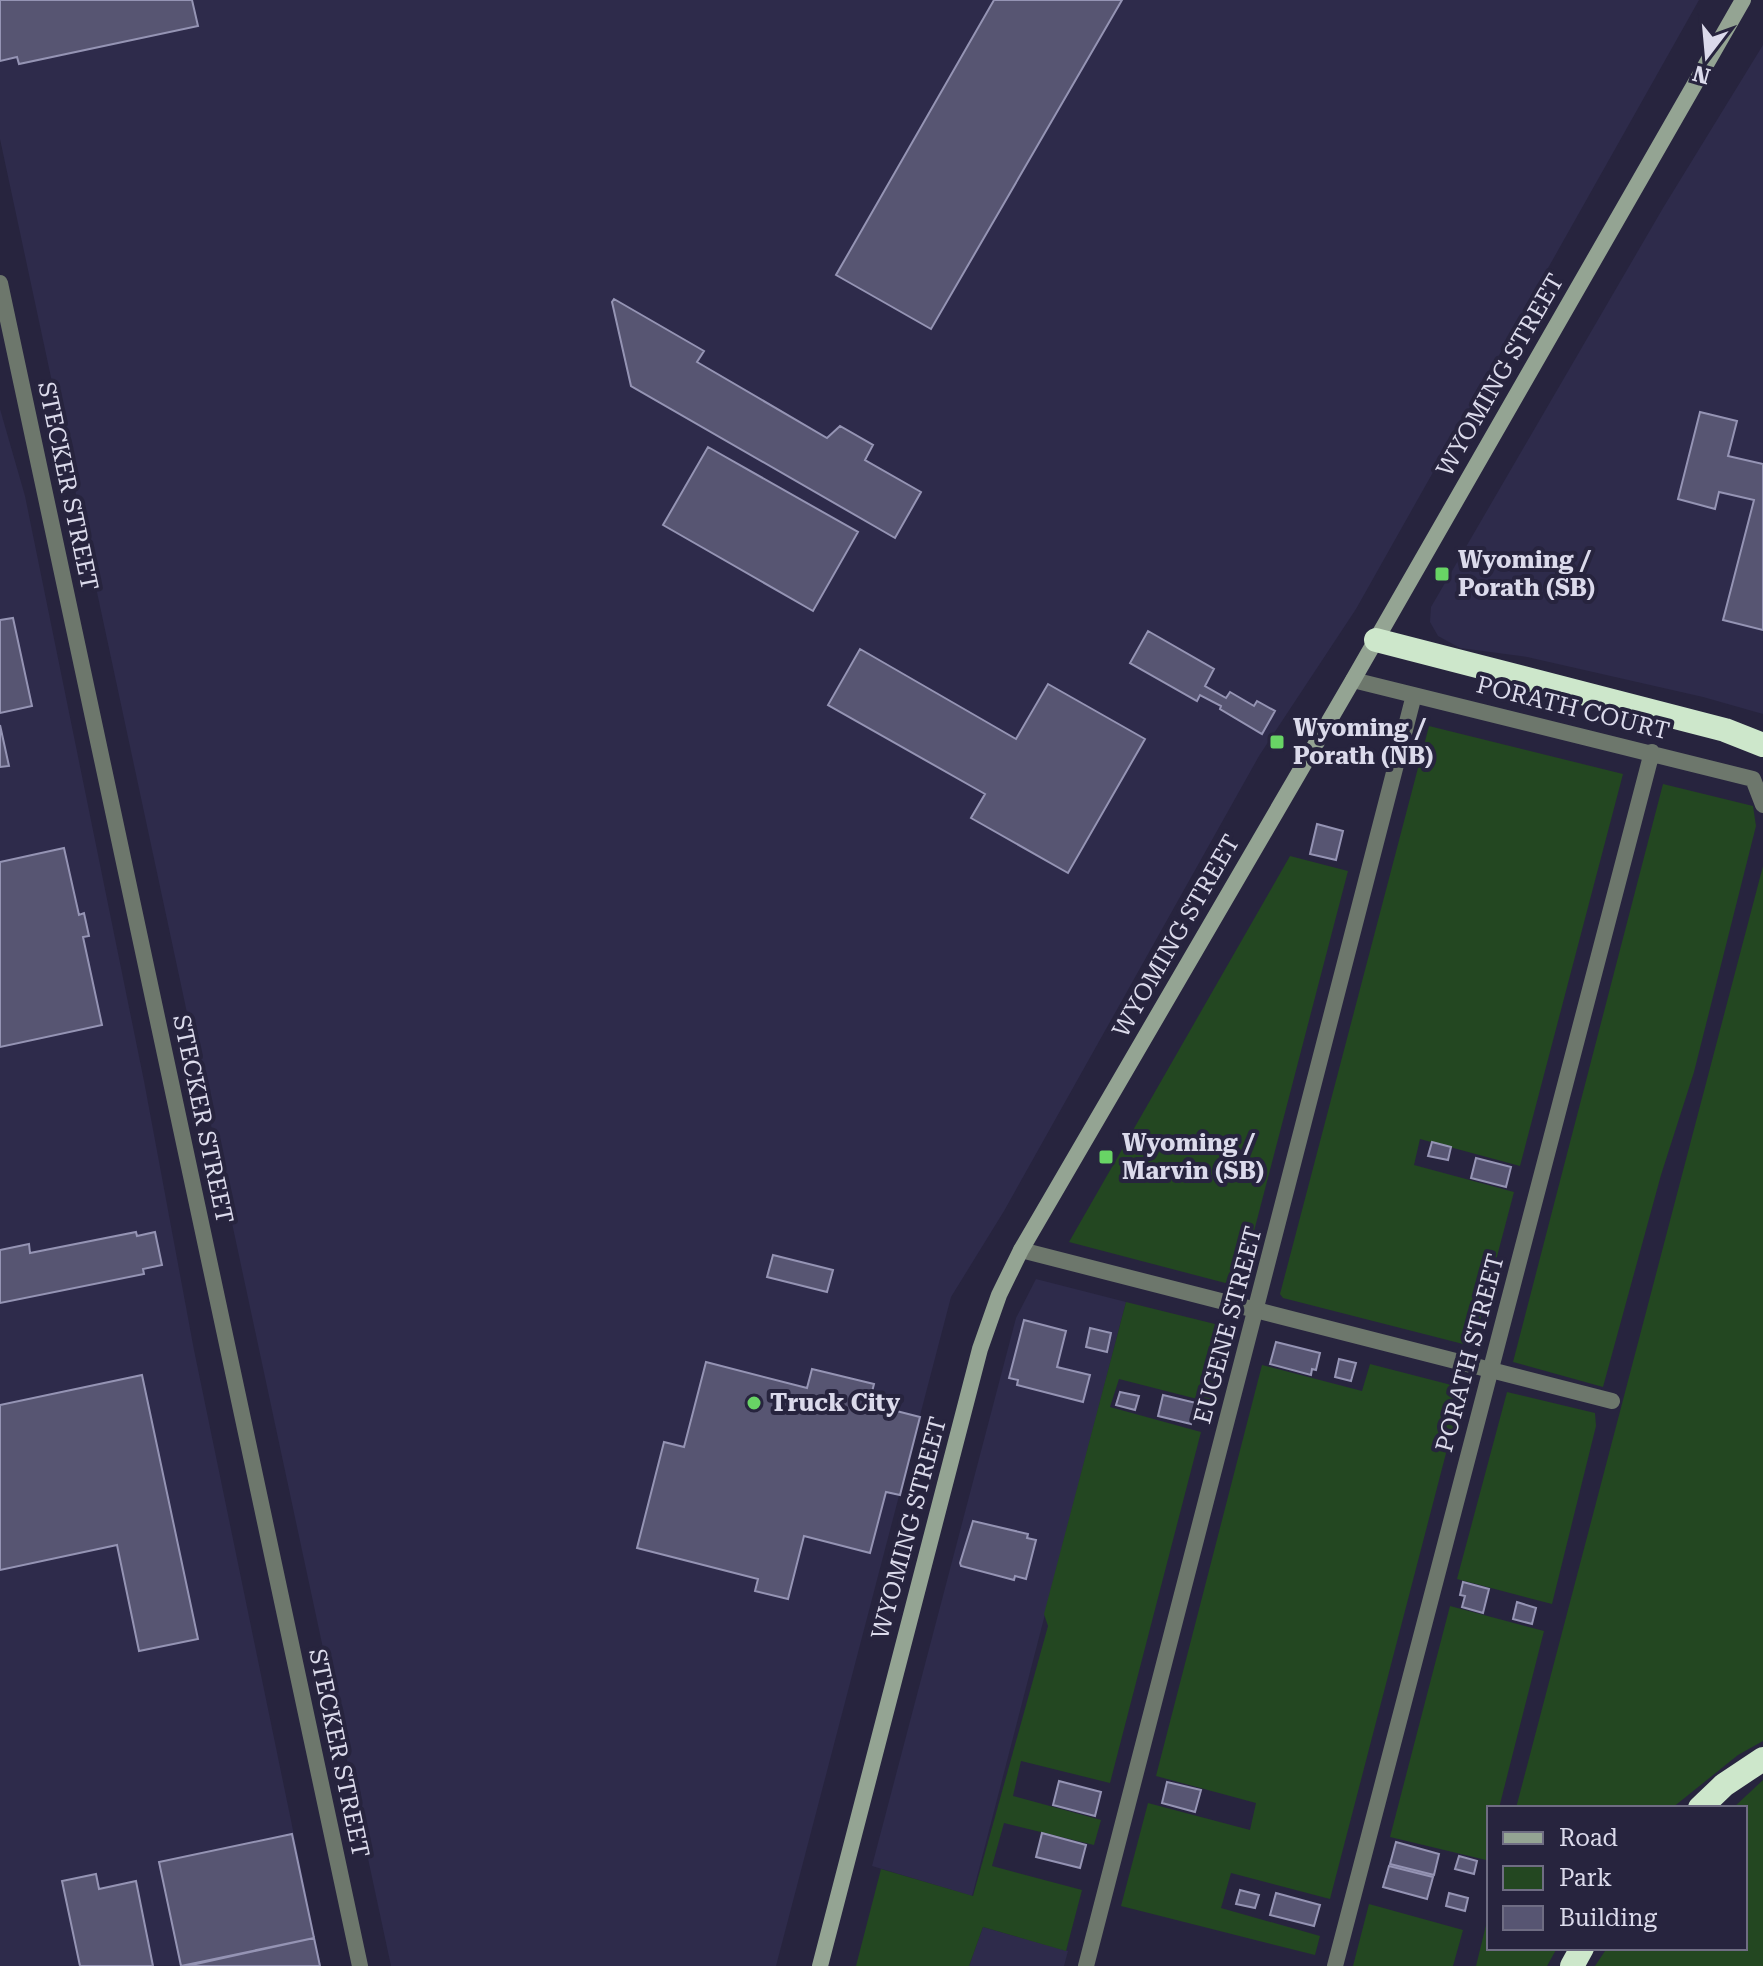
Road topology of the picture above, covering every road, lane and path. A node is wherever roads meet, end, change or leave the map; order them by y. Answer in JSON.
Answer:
{"nodes":[{"id":1,"x":1743,"y":0,"type":"edge"},
{"id":2,"x":0,"y":283,"type":"edge"},
{"id":3,"x":1376,"y":640,"type":"junction"},
{"id":4,"x":1353,"y":680,"type":"junction"},
{"id":5,"x":1414,"y":695,"type":"junction"},
{"id":6,"x":1763,"y":745,"type":"edge"},
{"id":7,"x":1652,"y":752,"type":"junction"},
{"id":8,"x":1763,"y":805,"type":"edge"},
{"id":9,"x":1021,"y":1250,"type":"junction"},
{"id":10,"x":1256,"y":1310,"type":"junction"},
{"id":11,"x":1490,"y":1370,"type":"junction"},
{"id":12,"x":1612,"y":1401,"type":"dead end"},
{"id":13,"x":1763,"y":1759,"type":"edge"},
{"id":14,"x":1702,"y":1806,"type":"edge"},
{"id":15,"x":360,"y":1966,"type":"edge"},
{"id":16,"x":820,"y":1966,"type":"edge"},
{"id":17,"x":1086,"y":1966,"type":"edge"},
{"id":18,"x":1335,"y":1966,"type":"edge"}],
"edges":[{"from":1,"to":3,"type":"main road","name":"WYOMING STREET"},
{"from":2,"to":15,"type":"street","name":"STECKER STREET"},
{"from":3,"to":4,"type":"main road","name":"WYOMING STREET"},
{"from":3,"to":6,"type":"highway"},
{"from":4,"to":5,"type":"street","name":"PORATH COURT"},
{"from":4,"to":9,"type":"main road","name":"WYOMING STREET"},
{"from":5,"to":7,"type":"street","name":"PORATH COURT"},
{"from":5,"to":10,"type":"street","name":"EUGENE STREET"},
{"from":7,"to":8,"type":"street","name":"PORATH COURT"},
{"from":7,"to":11,"type":"street","name":"PORATH STREET"},
{"from":9,"to":10,"type":"street"},
{"from":9,"to":16,"type":"main road","name":"WYOMING STREET"},
{"from":10,"to":11,"type":"street"},
{"from":10,"to":17,"type":"street","name":"EUGENE STREET"},
{"from":11,"to":12,"type":"street"},
{"from":11,"to":18,"type":"street","name":"PORATH STREET"},
{"from":13,"to":14,"type":"highway"}]}
